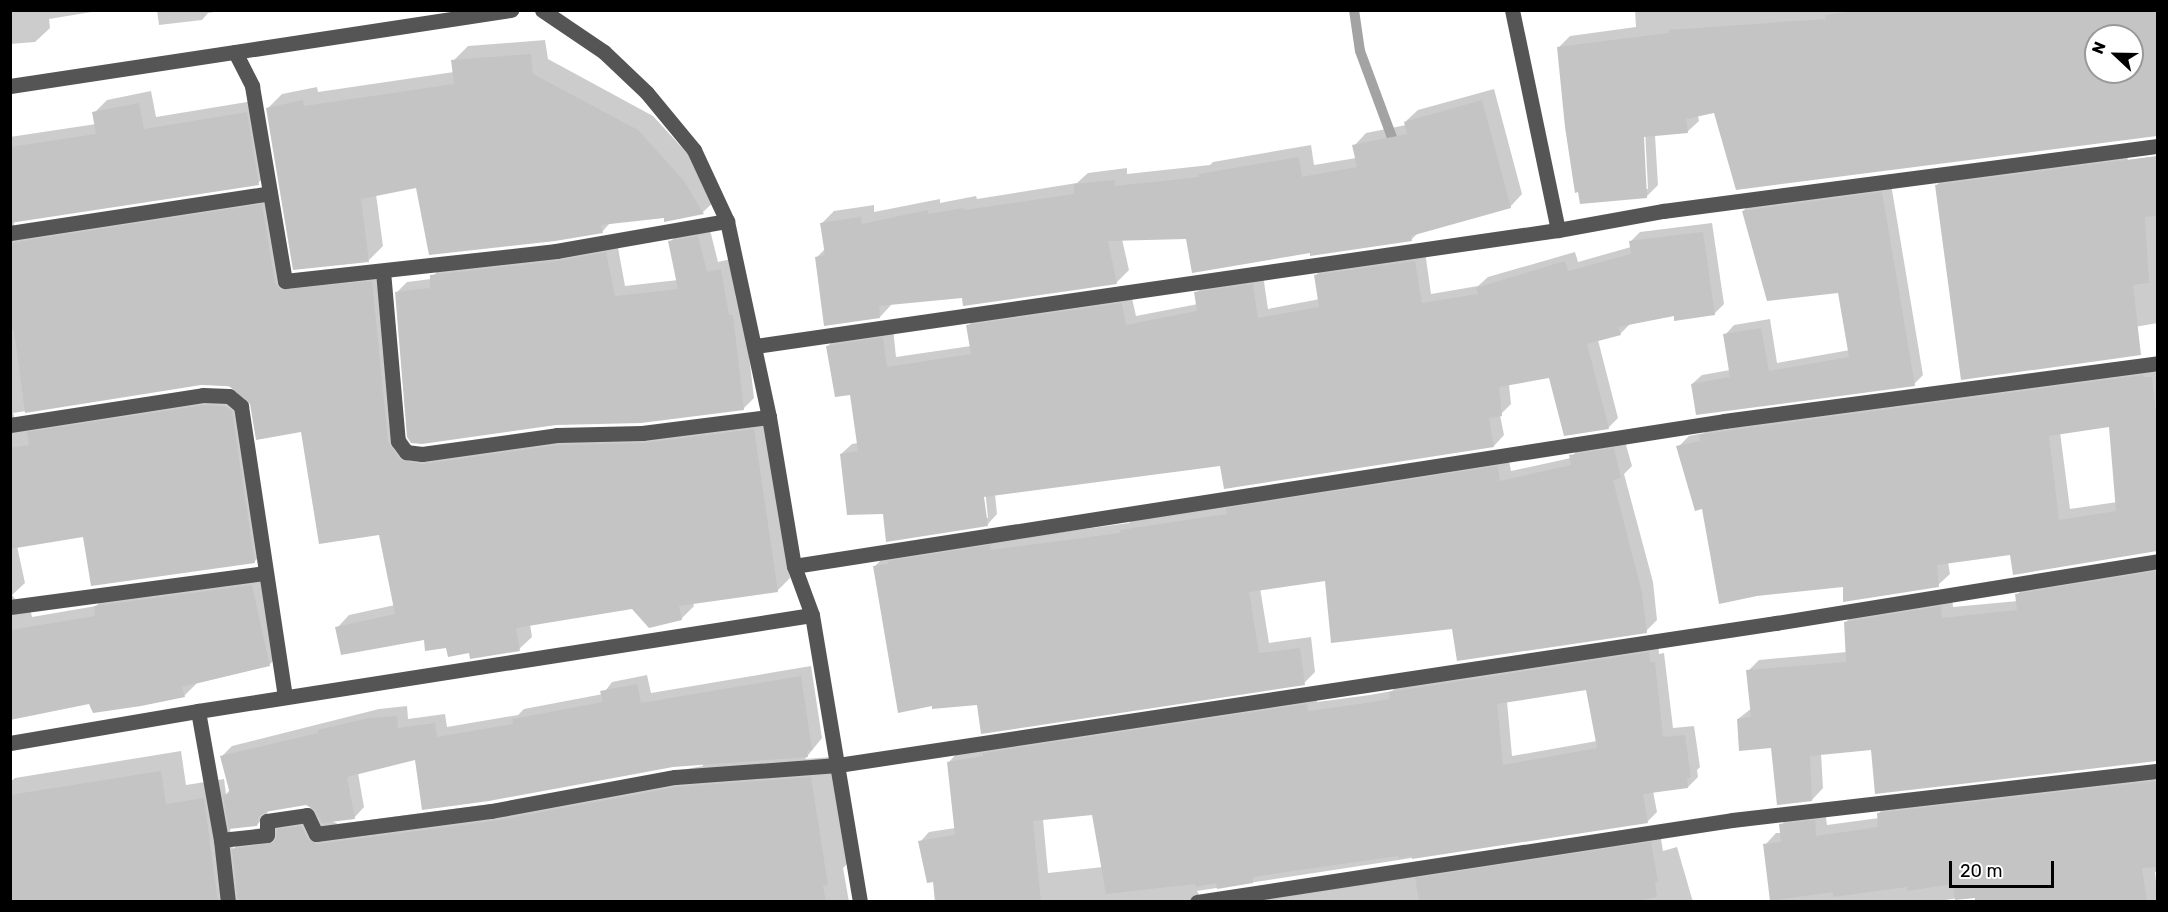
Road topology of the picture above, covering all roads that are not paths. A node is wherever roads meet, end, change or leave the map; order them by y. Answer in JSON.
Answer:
{"nodes":[{"id":1,"x":511,"y":10,"type":"edge"},
{"id":2,"x":542,"y":10,"type":"edge"},
{"id":3,"x":1515,"y":11,"type":"edge"},
{"id":4,"x":235,"y":52,"type":"junction"},
{"id":5,"x":10,"y":86,"type":"edge"},
{"id":6,"x":2157,"y":146,"type":"edge"},
{"id":7,"x":270,"y":193,"type":"junction"},
{"id":8,"x":727,"y":221,"type":"junction"},
{"id":9,"x":1558,"y":230,"type":"junction"},
{"id":10,"x":10,"y":233,"type":"edge"},
{"id":11,"x":383,"y":271,"type":"junction"},
{"id":12,"x":754,"y":346,"type":"junction"},
{"id":13,"x":2157,"y":363,"type":"edge"},
{"id":14,"x":769,"y":417,"type":"junction"},
{"id":15,"x":10,"y":425,"type":"edge"},
{"id":16,"x":2157,"y":561,"type":"edge"},
{"id":17,"x":794,"y":566,"type":"junction"},
{"id":18,"x":266,"y":573,"type":"junction"},
{"id":19,"x":10,"y":607,"type":"edge"},
{"id":20,"x":812,"y":615,"type":"junction"},
{"id":21,"x":285,"y":698,"type":"junction"},
{"id":22,"x":198,"y":711,"type":"junction"},
{"id":23,"x":10,"y":743,"type":"edge"},
{"id":24,"x":838,"y":765,"type":"junction"},
{"id":25,"x":2157,"y":771,"type":"edge"},
{"id":26,"x":221,"y":840,"type":"junction"},
{"id":27,"x":228,"y":902,"type":"edge"},
{"id":28,"x":860,"y":902,"type":"edge"},
{"id":29,"x":1197,"y":902,"type":"edge"}],
"edges":[{"from":1,"to":4,"type":"street"},
{"from":2,"to":8,"type":"street"},
{"from":3,"to":9,"type":"street"},
{"from":4,"to":5,"type":"street"},
{"from":4,"to":7,"type":"street"},
{"from":6,"to":9,"type":"street"},
{"from":7,"to":10,"type":"street"},
{"from":7,"to":11,"type":"street"},
{"from":8,"to":11,"type":"street"},
{"from":8,"to":12,"type":"street"},
{"from":9,"to":12,"type":"street"},
{"from":11,"to":14,"type":"street"},
{"from":12,"to":14,"type":"street"},
{"from":13,"to":17,"type":"street"},
{"from":14,"to":17,"type":"street"},
{"from":15,"to":18,"type":"street"},
{"from":16,"to":24,"type":"street"},
{"from":17,"to":20,"type":"street"},
{"from":18,"to":19,"type":"street"},
{"from":18,"to":21,"type":"street"},
{"from":20,"to":21,"type":"street"},
{"from":20,"to":24,"type":"street"},
{"from":21,"to":22,"type":"street"},
{"from":22,"to":23,"type":"street"},
{"from":22,"to":26,"type":"street"},
{"from":24,"to":26,"type":"street"},
{"from":24,"to":28,"type":"street"},
{"from":25,"to":29,"type":"street"},
{"from":26,"to":27,"type":"street"}]}
